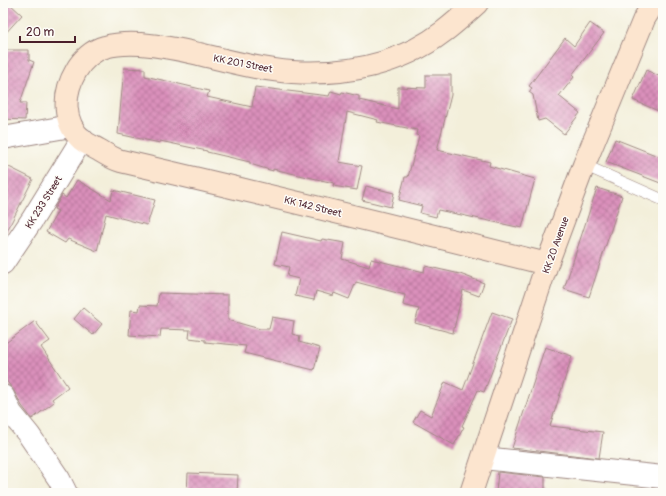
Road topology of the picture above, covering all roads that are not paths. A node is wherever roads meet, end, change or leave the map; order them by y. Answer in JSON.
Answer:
{"nodes":[{"id":1,"x":477,"y":3,"type":"edge"},
{"id":2,"x":654,"y":3,"type":"edge"},
{"id":3,"x":76,"y":133,"type":"junction"},
{"id":4,"x":3,"y":138,"type":"edge"},
{"id":5,"x":584,"y":165,"type":"junction"},
{"id":6,"x":663,"y":200,"type":"edge"},
{"id":7,"x":3,"y":264,"type":"edge"},
{"id":8,"x":547,"y":264,"type":"junction"},
{"id":9,"x":3,"y":396,"type":"edge"},
{"id":10,"x":483,"y":458,"type":"junction"},
{"id":11,"x":663,"y":476,"type":"edge"},
{"id":12,"x":66,"y":493,"type":"edge"},
{"id":13,"x":471,"y":493,"type":"edge"}],
"edges":[{"from":1,"to":3,"type":"main road","name":"KK 201 Street"},
{"from":2,"to":5,"type":"main road","name":"KK 20 Avenue"},
{"from":3,"to":4,"type":"street"},
{"from":3,"to":7,"type":"street","name":"KK 233 Street"},
{"from":3,"to":8,"type":"main road","name":"KK 142 Street"},
{"from":5,"to":6,"type":"lane"},
{"from":5,"to":8,"type":"main road","name":"KK 20 Avenue"},
{"from":8,"to":10,"type":"main road","name":"KK 20 Avenue"},
{"from":9,"to":12,"type":"street"},
{"from":10,"to":11,"type":"street"},
{"from":10,"to":13,"type":"main road","name":"KK 20 Avenue"}]}
